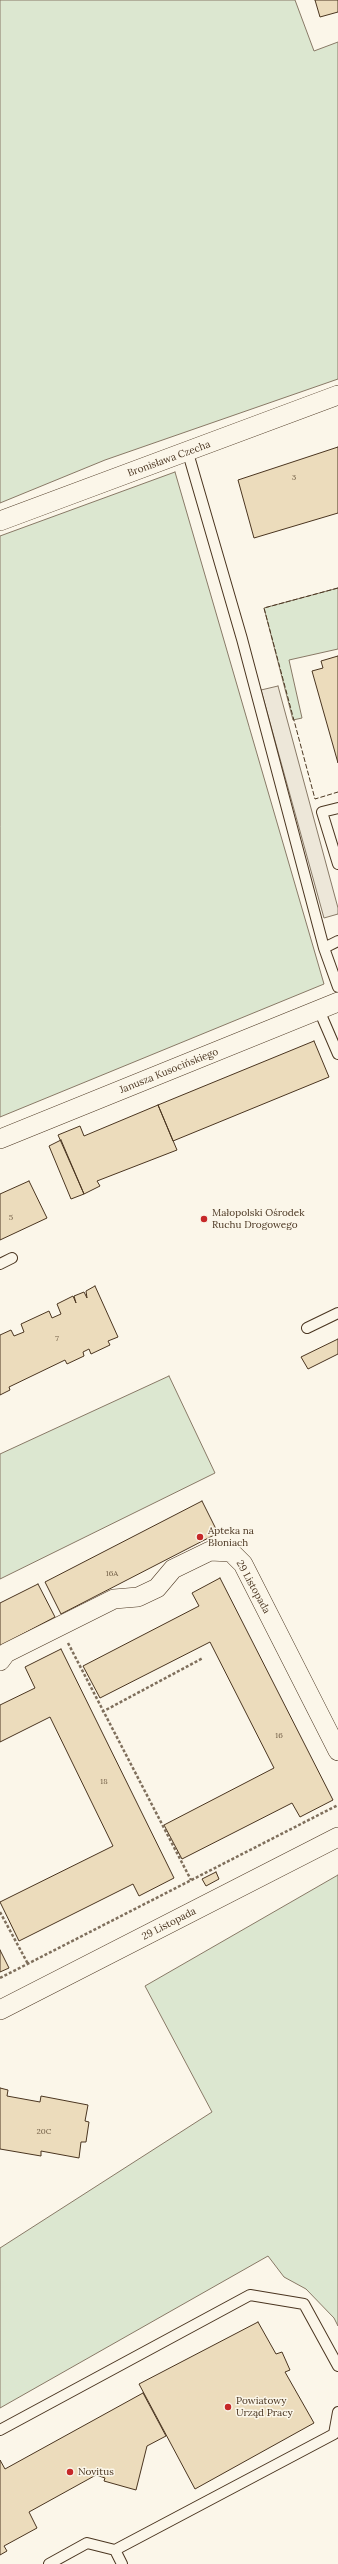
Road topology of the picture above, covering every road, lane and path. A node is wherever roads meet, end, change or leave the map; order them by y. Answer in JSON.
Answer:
{"nodes":[{"id":1,"x":338,"y":395,"type":"edge"},
{"id":2,"x":188,"y":452,"type":"junction"},
{"id":3,"x":0,"y":521,"type":"edge"},
{"id":4,"x":338,"y":808,"type":"edge"},
{"id":5,"x":338,"y":864,"type":"edge"},
{"id":6,"x":338,"y":941,"type":"edge"},
{"id":7,"x":324,"y":948,"type":"junction"},
{"id":8,"x":338,"y":987,"type":"edge"},
{"id":9,"x":338,"y":1002,"type":"edge"},
{"id":10,"x":319,"y":1010,"type":"junction"},
{"id":11,"x":338,"y":1054,"type":"edge"},
{"id":12,"x":0,"y":1139,"type":"edge"},
{"id":13,"x":12,"y":1258,"type":"dead end"},
{"id":14,"x":0,"y":1264,"type":"edge"},
{"id":15,"x":338,"y":1313,"type":"edge"},
{"id":16,"x":307,"y":1328,"type":"dead end"},
{"id":17,"x":60,"y":1627,"type":"junction"},
{"id":18,"x":203,"y":1658,"type":"dead end"},
{"id":19,"x":0,"y":1660,"type":"edge"},
{"id":20,"x":102,"y":1712,"type":"junction"},
{"id":21,"x":338,"y":1751,"type":"edge"},
{"id":22,"x":338,"y":1805,"type":"edge"},
{"id":23,"x":338,"y":1837,"type":"edge"},
{"id":24,"x":191,"y":1880,"type":"junction"},
{"id":25,"x":0,"y":1912,"type":"edge"},
{"id":26,"x":28,"y":1964,"type":"junction"},
{"id":27,"x":0,"y":1978,"type":"edge"},
{"id":28,"x":0,"y":2010,"type":"edge"},
{"id":29,"x":338,"y":2366,"type":"edge"},
{"id":30,"x":338,"y":2412,"type":"edge"},
{"id":31,"x":0,"y":2430,"type":"edge"},
{"id":32,"x":115,"y":2550,"type":"junction"},
{"id":33,"x":49,"y":2564,"type":"edge"},
{"id":34,"x":122,"y":2564,"type":"edge"}],
"edges":[{"from":1,"to":2,"type":"street","name":"Bronisława Czecha"},
{"from":2,"to":3,"type":"street","name":"Bronisława Czecha"},
{"from":2,"to":7,"type":"lane"},
{"from":4,"to":5,"type":"lane"},
{"from":6,"to":7,"type":"lane"},
{"from":7,"to":8,"type":"lane"},
{"from":9,"to":10,"type":"street","name":"Janusza Kusocińskiego"},
{"from":10,"to":11,"type":"lane"},
{"from":10,"to":12,"type":"street","name":"Janusza Kusocińskiego"},
{"from":13,"to":14,"type":"lane"},
{"from":15,"to":16,"type":"lane"},
{"from":17,"to":19,"type":"street","name":"29 Listopada"},
{"from":17,"to":20,"type":"path"},
{"from":17,"to":21,"type":"street","name":"29 Listopada"},
{"from":18,"to":20,"type":"path"},
{"from":20,"to":24,"type":"path"},
{"from":22,"to":24,"type":"path"},
{"from":23,"to":28,"type":"street","name":"29 Listopada"},
{"from":24,"to":26,"type":"path"},
{"from":25,"to":26,"type":"path"},
{"from":26,"to":27,"type":"path"},
{"from":29,"to":31,"type":"lane"},
{"from":30,"to":32,"type":"lane"},
{"from":32,"to":33,"type":"lane"},
{"from":32,"to":34,"type":"lane"}]}
